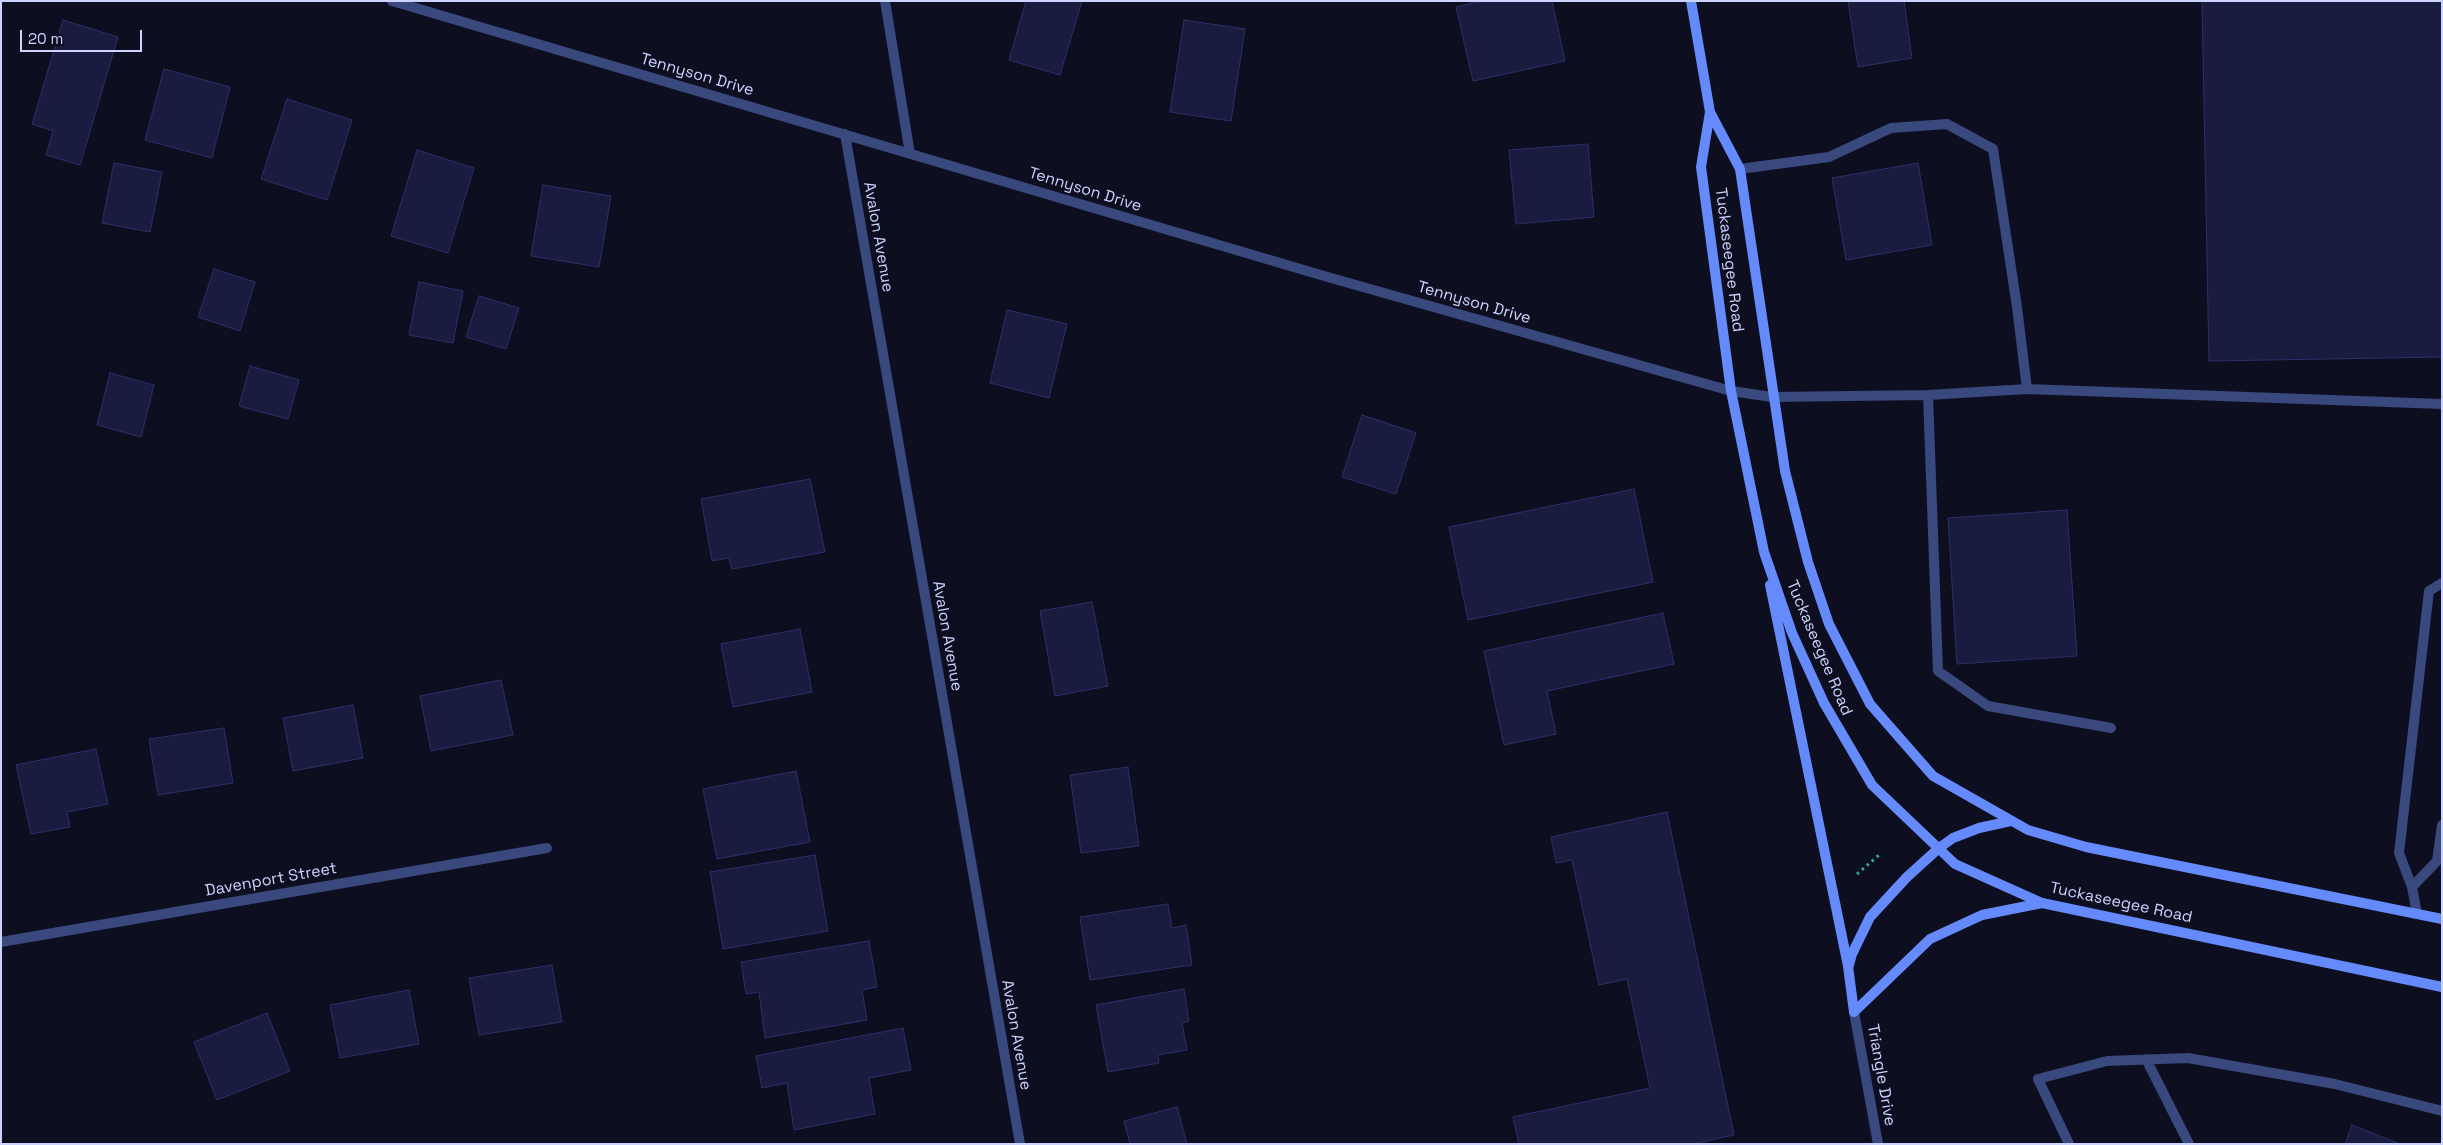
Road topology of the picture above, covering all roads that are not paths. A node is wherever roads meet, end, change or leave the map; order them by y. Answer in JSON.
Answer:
{"nodes":[{"id":1,"x":392,"y":1,"type":"edge"},
{"id":2,"x":886,"y":1,"type":"edge"},
{"id":3,"x":1691,"y":1,"type":"edge"},
{"id":4,"x":1710,"y":112,"type":"junction"},
{"id":5,"x":845,"y":134,"type":"junction"},
{"id":6,"x":910,"y":154,"type":"junction"},
{"id":7,"x":1740,"y":169,"type":"junction"},
{"id":8,"x":2026,"y":388,"type":"junction"},
{"id":9,"x":1731,"y":391,"type":"junction"},
{"id":10,"x":1928,"y":395,"type":"junction"},
{"id":11,"x":1772,"y":397,"type":"junction"},
{"id":12,"x":2442,"y":404,"type":"edge"},
{"id":13,"x":1764,"y":552,"type":"junction"},
{"id":14,"x":2442,"y":582,"type":"edge"},
{"id":15,"x":2111,"y":728,"type":"dead end"},
{"id":16,"x":2012,"y":821,"type":"junction"},
{"id":17,"x":2442,"y":825,"type":"edge"},
{"id":18,"x":547,"y":848,"type":"dead end"},
{"id":19,"x":1939,"y":848,"type":"junction"},
{"id":20,"x":2412,"y":887,"type":"junction"},
{"id":21,"x":2042,"y":902,"type":"junction"},
{"id":22,"x":2417,"y":914,"type":"junction"},
{"id":23,"x":2442,"y":919,"type":"edge"},
{"id":24,"x":1,"y":942,"type":"edge"},
{"id":25,"x":1848,"y":966,"type":"junction"},
{"id":26,"x":2442,"y":987,"type":"edge"},
{"id":27,"x":1854,"y":1012,"type":"junction"},
{"id":28,"x":2146,"y":1059,"type":"junction"},
{"id":29,"x":2442,"y":1111,"type":"edge"},
{"id":30,"x":1020,"y":1144,"type":"edge"},
{"id":31,"x":1878,"y":1144,"type":"edge"},
{"id":32,"x":2069,"y":1144,"type":"edge"},
{"id":33,"x":2189,"y":1144,"type":"edge"}],
"edges":[{"from":1,"to":5,"type":"street","name":"Tennyson Drive"},
{"from":2,"to":6,"type":"street"},
{"from":3,"to":4,"type":"main road","name":"Tuckaseegee Road"},
{"from":4,"to":7,"type":"main road","name":"Tuckaseegee Road"},
{"from":4,"to":9,"type":"main road","name":"Tuckaseegee Road"},
{"from":5,"to":6,"type":"street","name":"Tennyson Drive"},
{"from":5,"to":30,"type":"street","name":"Avalon Avenue"},
{"from":6,"to":9,"type":"street","name":"Tennyson Drive"},
{"from":7,"to":8,"type":"street"},
{"from":7,"to":11,"type":"main road","name":"Tuckaseegee Road"},
{"from":8,"to":10,"type":"street","name":"Tennyson Drive"},
{"from":8,"to":12,"type":"street","name":"Tennyson Drive"},
{"from":9,"to":11,"type":"street","name":"Tennyson Drive"},
{"from":9,"to":13,"type":"main road","name":"Tuckaseegee Road"},
{"from":10,"to":11,"type":"street","name":"Tennyson Drive"},
{"from":10,"to":15,"type":"street"},
{"from":11,"to":16,"type":"main road","name":"Tuckaseegee Road"},
{"from":13,"to":19,"type":"main road","name":"Tuckaseegee Road"},
{"from":13,"to":25,"type":"main road"},
{"from":14,"to":20,"type":"street"},
{"from":16,"to":19,"type":"main road"},
{"from":16,"to":22,"type":"main road","name":"Tuckaseegee Road"},
{"from":17,"to":20,"type":"street"},
{"from":18,"to":24,"type":"street","name":"Davenport Street"},
{"from":19,"to":21,"type":"main road","name":"Tuckaseegee Road"},
{"from":19,"to":25,"type":"main road"},
{"from":20,"to":22,"type":"street"},
{"from":21,"to":26,"type":"main road","name":"Tuckaseegee Road"},
{"from":21,"to":27,"type":"main road"},
{"from":22,"to":23,"type":"main road","name":"Tuckaseegee Road"},
{"from":25,"to":27,"type":"main road"},
{"from":27,"to":31,"type":"street","name":"Triangle Drive"},
{"from":28,"to":29,"type":"street"},
{"from":28,"to":32,"type":"street"},
{"from":28,"to":33,"type":"street"}]}
